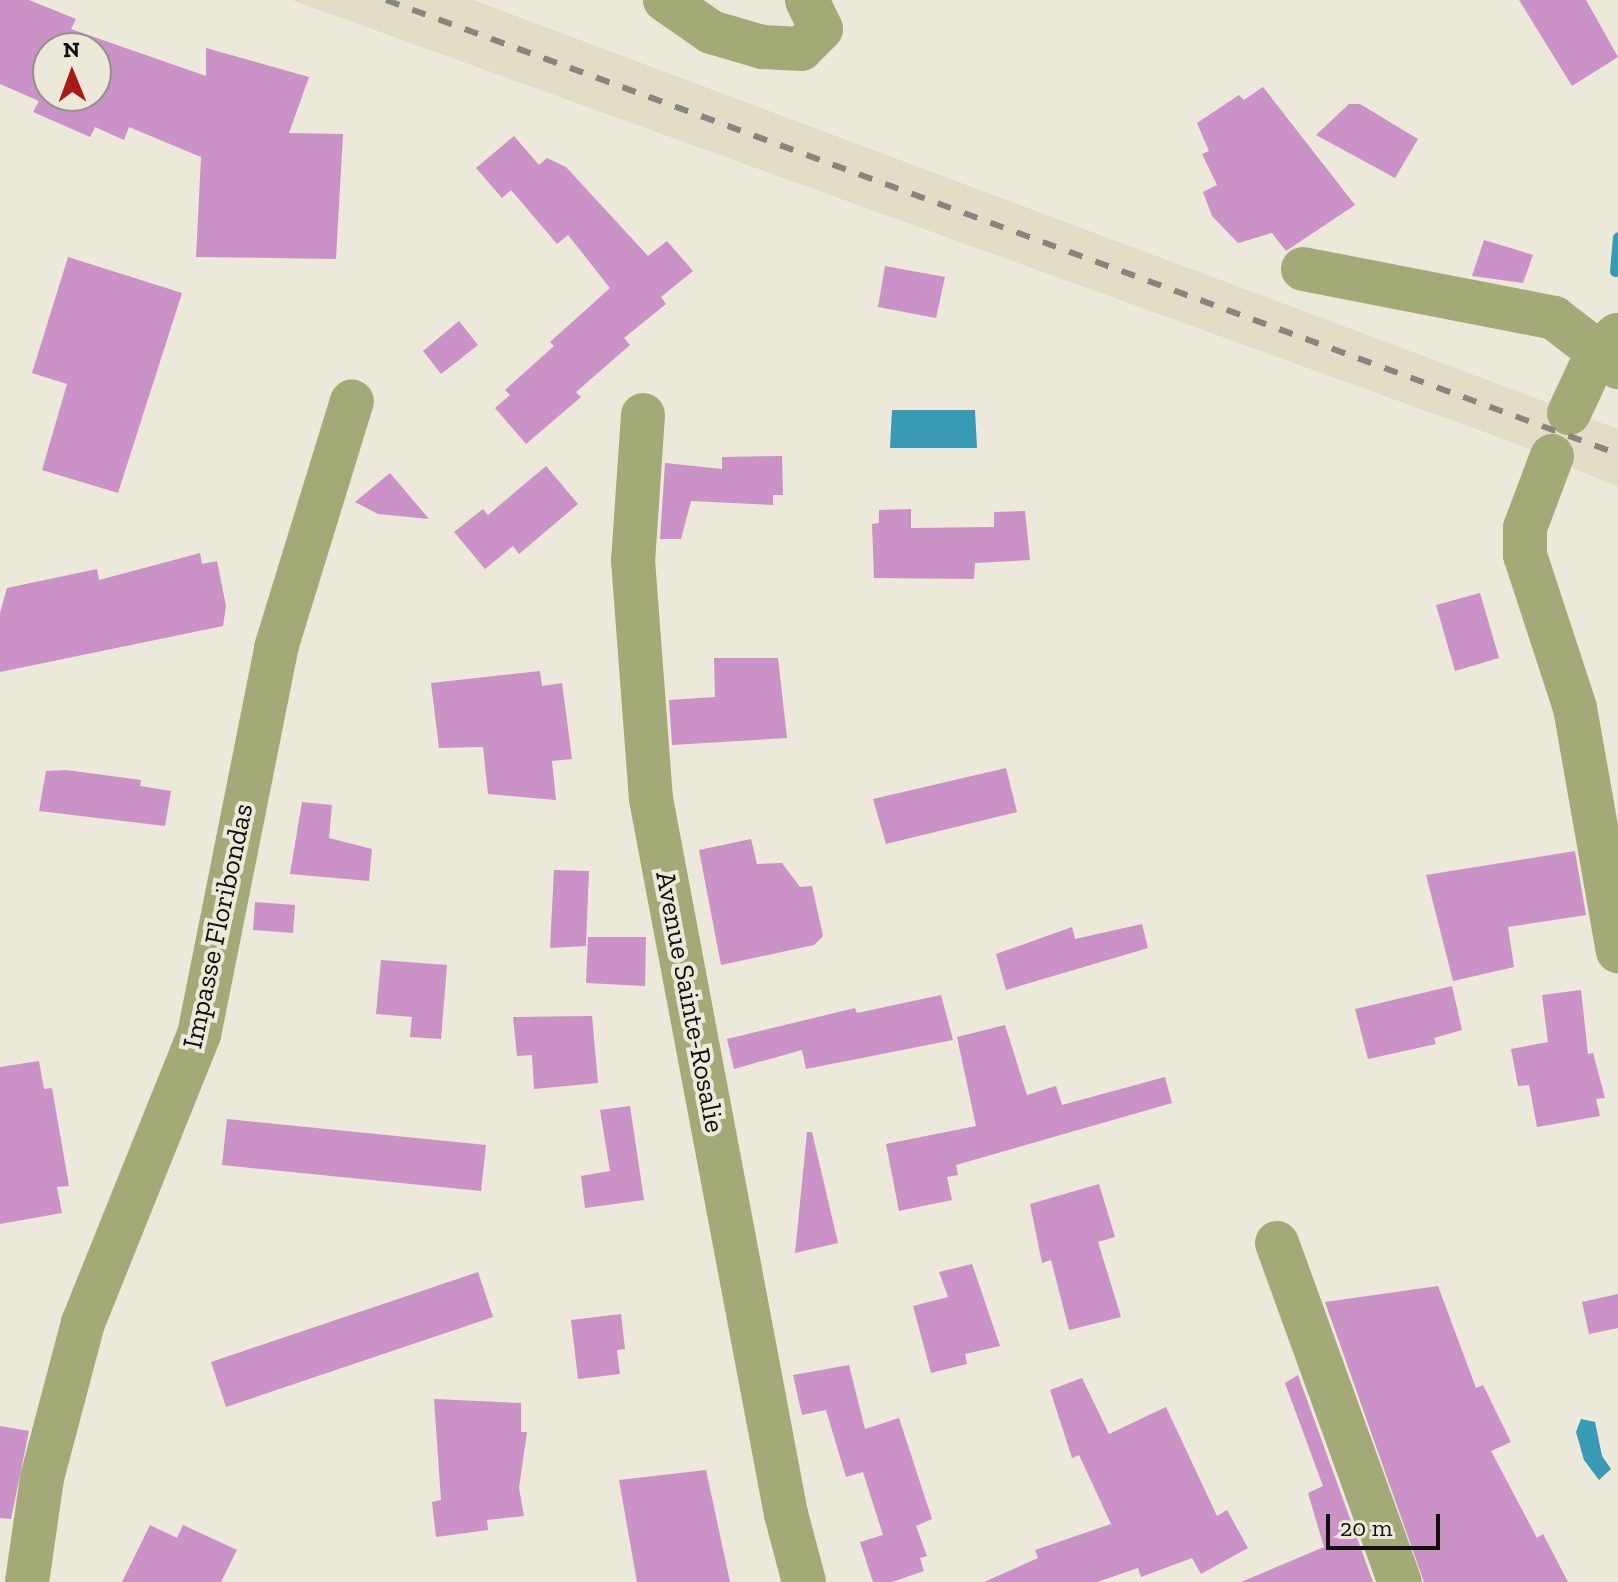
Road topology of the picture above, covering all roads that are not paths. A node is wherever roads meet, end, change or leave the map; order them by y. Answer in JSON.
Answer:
{"nodes":[{"id":1,"x":665,"y":0,"type":"edge"},
{"id":2,"x":807,"y":0,"type":"edge"},
{"id":3,"x":1303,"y":269,"type":"dead end"},
{"id":4,"x":1611,"y":351,"type":"edge"},
{"id":5,"x":352,"y":401,"type":"dead end"},
{"id":6,"x":1569,"y":413,"type":"dead end"},
{"id":7,"x":643,"y":415,"type":"dead end"},
{"id":8,"x":1552,"y":456,"type":"dead end"},
{"id":9,"x":1618,"y":951,"type":"edge"},
{"id":10,"x":1277,"y":1243,"type":"dead end"},
{"id":11,"x":27,"y":1582,"type":"edge"},
{"id":12,"x":804,"y":1582,"type":"edge"},
{"id":13,"x":1400,"y":1582,"type":"edge"}],
"edges":[{"from":1,"to":2,"type":"street"},
{"from":3,"to":4,"type":"street"},
{"from":4,"to":6,"type":"street"},
{"from":5,"to":11,"type":"street","name":"Impasse Floribondas"},
{"from":7,"to":12,"type":"street","name":"Avenue Sainte-Rosalie"},
{"from":8,"to":9,"type":"street"},
{"from":10,"to":13,"type":"street"}]}
